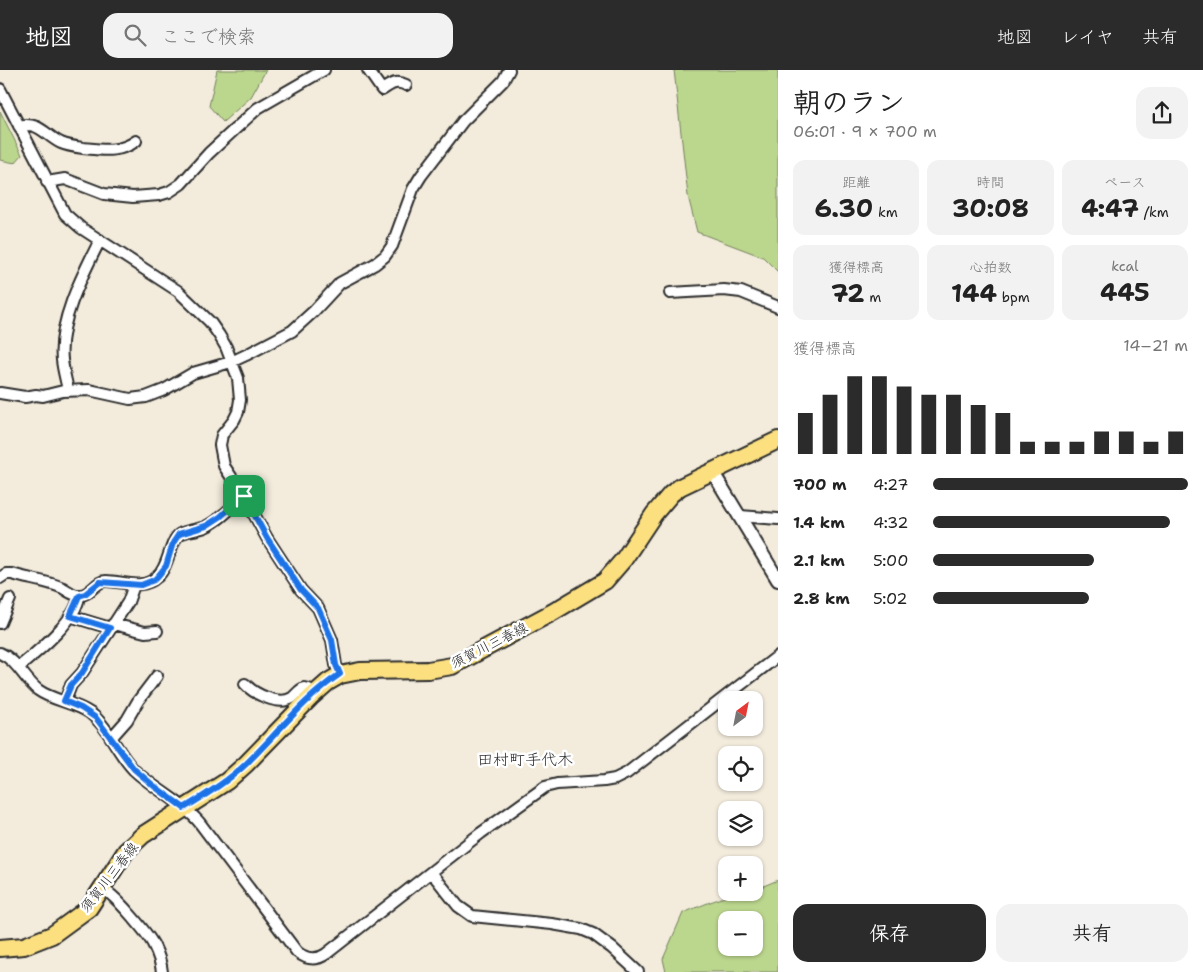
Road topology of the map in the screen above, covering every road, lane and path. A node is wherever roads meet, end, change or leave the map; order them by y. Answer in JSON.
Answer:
{"nodes":[{"id":1,"x":324,"y":70,"type":"edge"},
{"id":2,"x":368,"y":70,"type":"edge"},
{"id":3,"x":509,"y":70,"type":"edge"},
{"id":4,"x":406,"y":85,"type":"dead end"},
{"id":5,"x":0,"y":89,"type":"edge"},
{"id":6,"x":19,"y":126,"type":"junction"},
{"id":7,"x":136,"y":142,"type":"dead end"},
{"id":8,"x":47,"y":182,"type":"junction"},
{"id":9,"x":100,"y":240,"type":"junction"},
{"id":10,"x":670,"y":293,"type":"dead end"},
{"id":11,"x":778,"y":307,"type":"edge"},
{"id":12,"x":231,"y":362,"type":"junction"},
{"id":13,"x":68,"y":390,"type":"junction"},
{"id":14,"x":0,"y":393,"type":"edge"},
{"id":15,"x":778,"y":440,"type":"edge"},
{"id":16,"x":712,"y":471,"type":"junction"},
{"id":17,"x":244,"y":496,"type":"junction"},
{"id":18,"x":740,"y":516,"type":"junction"},
{"id":19,"x":778,"y":519,"type":"edge"},
{"id":20,"x":0,"y":578,"type":"edge"},
{"id":21,"x":778,"y":580,"type":"edge"},
{"id":22,"x":134,"y":584,"type":"junction"},
{"id":23,"x":79,"y":596,"type":"junction"},
{"id":24,"x":10,"y":599,"type":"dead end"},
{"id":25,"x":70,"y":616,"type":"junction"},
{"id":26,"x":0,"y":623,"type":"edge"},
{"id":27,"x":112,"y":626,"type":"junction"},
{"id":28,"x":157,"y":631,"type":"dead end"},
{"id":29,"x":0,"y":653,"type":"edge"},
{"id":30,"x":778,"y":656,"type":"edge"},
{"id":31,"x":19,"y":667,"type":"junction"},
{"id":32,"x":340,"y":674,"type":"junction"},
{"id":33,"x":158,"y":676,"type":"dead end"},
{"id":34,"x":245,"y":684,"type":"dead end"},
{"id":35,"x":311,"y":697,"type":"junction"},
{"id":36,"x":64,"y":701,"type":"junction"},
{"id":37,"x":111,"y":738,"type":"junction"},
{"id":38,"x":184,"y":808,"type":"junction"},
{"id":39,"x":431,"y":872,"type":"junction"},
{"id":40,"x":102,"y":889,"type":"junction"},
{"id":41,"x":0,"y":948,"type":"edge"},
{"id":42,"x":162,"y":972,"type":"edge"},
{"id":43,"x":638,"y":972,"type":"edge"}],
"edges":[{"from":1,"to":8,"type":"street"},
{"from":2,"to":4,"type":"street"},
{"from":3,"to":12,"type":"street"},
{"from":5,"to":6,"type":"street"},
{"from":6,"to":7,"type":"street"},
{"from":6,"to":8,"type":"street"},
{"from":8,"to":9,"type":"street"},
{"from":9,"to":12,"type":"street"},
{"from":9,"to":13,"type":"street"},
{"from":10,"to":11,"type":"street"},
{"from":12,"to":13,"type":"street"},
{"from":12,"to":17,"type":"street"},
{"from":13,"to":14,"type":"street"},
{"from":15,"to":16,"type":"main road","name":"須賀川三春線"},
{"from":16,"to":18,"type":"street"},
{"from":16,"to":32,"type":"main road","name":"須賀川三春線"},
{"from":17,"to":22,"type":"street"},
{"from":17,"to":32,"type":"street"},
{"from":18,"to":19,"type":"street"},
{"from":18,"to":21,"type":"street"},
{"from":20,"to":23,"type":"street"},
{"from":22,"to":23,"type":"street"},
{"from":22,"to":27,"type":"street"},
{"from":23,"to":25,"type":"street"},
{"from":24,"to":26,"type":"street"},
{"from":25,"to":27,"type":"street"},
{"from":25,"to":31,"type":"street"},
{"from":27,"to":28,"type":"street"},
{"from":27,"to":36,"type":"street"},
{"from":29,"to":31,"type":"street"},
{"from":30,"to":39,"type":"street"},
{"from":31,"to":36,"type":"street"},
{"from":32,"to":35,"type":"main road","name":"須賀川三春線"},
{"from":33,"to":37,"type":"street"},
{"from":34,"to":35,"type":"street"},
{"from":35,"to":38,"type":"main road","name":"須賀川三春線"},
{"from":36,"to":37,"type":"street"},
{"from":37,"to":38,"type":"street"},
{"from":38,"to":39,"type":"street"},
{"from":38,"to":40,"type":"main road","name":"須賀川三春線"},
{"from":39,"to":43,"type":"street"},
{"from":40,"to":41,"type":"main road","name":"須賀川三春線"},
{"from":40,"to":42,"type":"street"}]}
